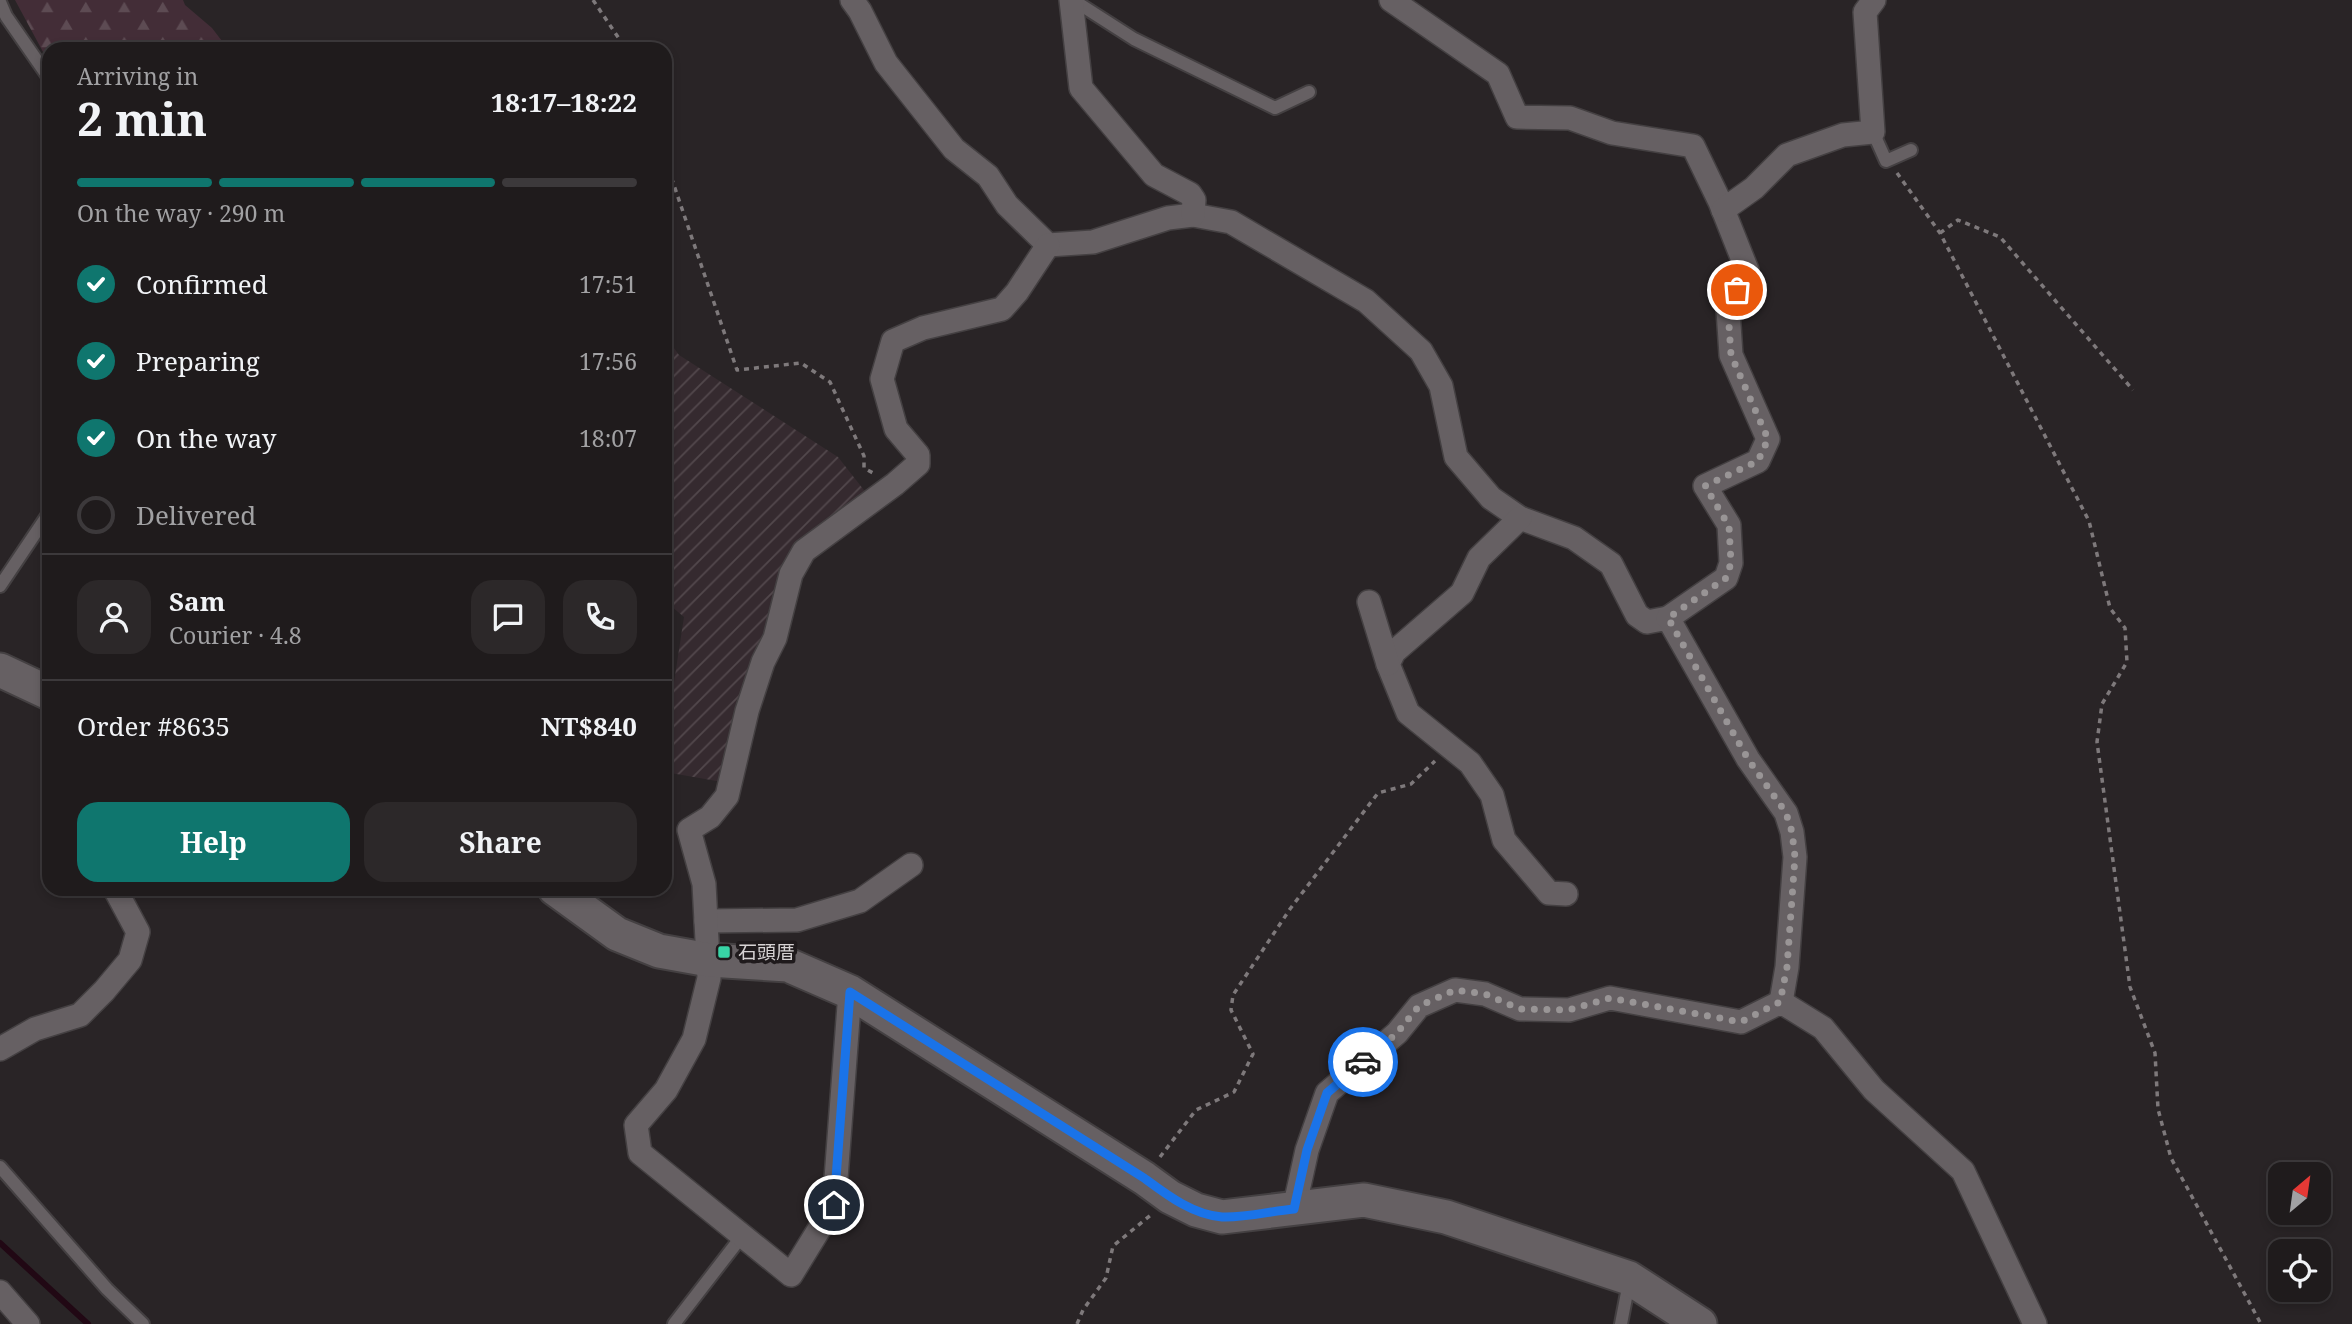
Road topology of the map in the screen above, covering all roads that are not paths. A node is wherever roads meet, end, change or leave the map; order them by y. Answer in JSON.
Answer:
{"nodes":[{"id":1,"x":852,"y":0,"type":"edge"},
{"id":2,"x":1072,"y":0,"type":"edge"},
{"id":3,"x":1391,"y":0,"type":"edge"},
{"id":4,"x":1874,"y":0,"type":"edge"},
{"id":5,"x":0,"y":2,"type":"edge"},
{"id":6,"x":42,"y":68,"type":"edge"},
{"id":7,"x":1309,"y":92,"type":"dead end"},
{"id":8,"x":1873,"y":132,"type":"junction"},
{"id":9,"x":1911,"y":150,"type":"dead end"},
{"id":10,"x":1723,"y":210,"type":"junction"},
{"id":11,"x":1193,"y":215,"type":"junction"},
{"id":12,"x":1048,"y":245,"type":"junction"},
{"id":13,"x":1520,"y":518,"type":"junction"},
{"id":14,"x":42,"y":523,"type":"edge"},
{"id":15,"x":0,"y":586,"type":"edge"},
{"id":16,"x":1369,"y":602,"type":"dead end"},
{"id":17,"x":1668,"y":618,"type":"junction"},
{"id":18,"x":1388,"y":664,"type":"junction"},
{"id":19,"x":0,"y":670,"type":"edge"},
{"id":20,"x":42,"y":690,"type":"edge"},
{"id":21,"x":911,"y":865,"type":"dead end"},
{"id":22,"x":1566,"y":894,"type":"dead end"},
{"id":23,"x":119,"y":896,"type":"edge"},
{"id":24,"x":571,"y":897,"type":"edge"},
{"id":25,"x":706,"y":921,"type":"junction"},
{"id":26,"x":709,"y":960,"type":"junction"},
{"id":27,"x":850,"y":992,"type":"junction"},
{"id":28,"x":1780,"y":1002,"type":"junction"},
{"id":29,"x":0,"y":1049,"type":"edge"},
{"id":30,"x":0,"y":1167,"type":"edge"},
{"id":31,"x":1294,"y":1209,"type":"junction"},
{"id":32,"x":742,"y":1236,"type":"junction"},
{"id":33,"x":1629,"y":1278,"type":"junction"},
{"id":34,"x":0,"y":1292,"type":"edge"},
{"id":35,"x":29,"y":1324,"type":"edge"},
{"id":36,"x":143,"y":1324,"type":"edge"},
{"id":37,"x":674,"y":1324,"type":"edge"},
{"id":38,"x":1621,"y":1324,"type":"edge"},
{"id":39,"x":1700,"y":1324,"type":"edge"},
{"id":40,"x":2035,"y":1324,"type":"edge"}],
"edges":[{"from":1,"to":12,"type":"street"},
{"from":2,"to":7,"type":"lane"},
{"from":2,"to":11,"type":"street"},
{"from":3,"to":10,"type":"street"},
{"from":4,"to":8,"type":"street"},
{"from":5,"to":6,"type":"lane"},
{"from":8,"to":9,"type":"lane"},
{"from":8,"to":10,"type":"street"},
{"from":10,"to":17,"type":"street"},
{"from":11,"to":12,"type":"street"},
{"from":11,"to":13,"type":"street"},
{"from":12,"to":25,"type":"street"},
{"from":13,"to":17,"type":"street"},
{"from":13,"to":18,"type":"street"},
{"from":14,"to":15,"type":"lane"},
{"from":16,"to":18,"type":"street"},
{"from":17,"to":28,"type":"street"},
{"from":18,"to":22,"type":"street"},
{"from":19,"to":20,"type":"street"},
{"from":21,"to":25,"type":"street"},
{"from":23,"to":29,"type":"street"},
{"from":24,"to":26,"type":"street"},
{"from":25,"to":26,"type":"street"},
{"from":26,"to":27,"type":"street"},
{"from":26,"to":32,"type":"street"},
{"from":27,"to":31,"type":"street"},
{"from":27,"to":32,"type":"street"},
{"from":28,"to":31,"type":"street"},
{"from":28,"to":40,"type":"street"},
{"from":30,"to":36,"type":"lane"},
{"from":31,"to":33,"type":"street"},
{"from":32,"to":37,"type":"lane"},
{"from":33,"to":38,"type":"lane"},
{"from":33,"to":39,"type":"street"},
{"from":34,"to":35,"type":"street"}]}
